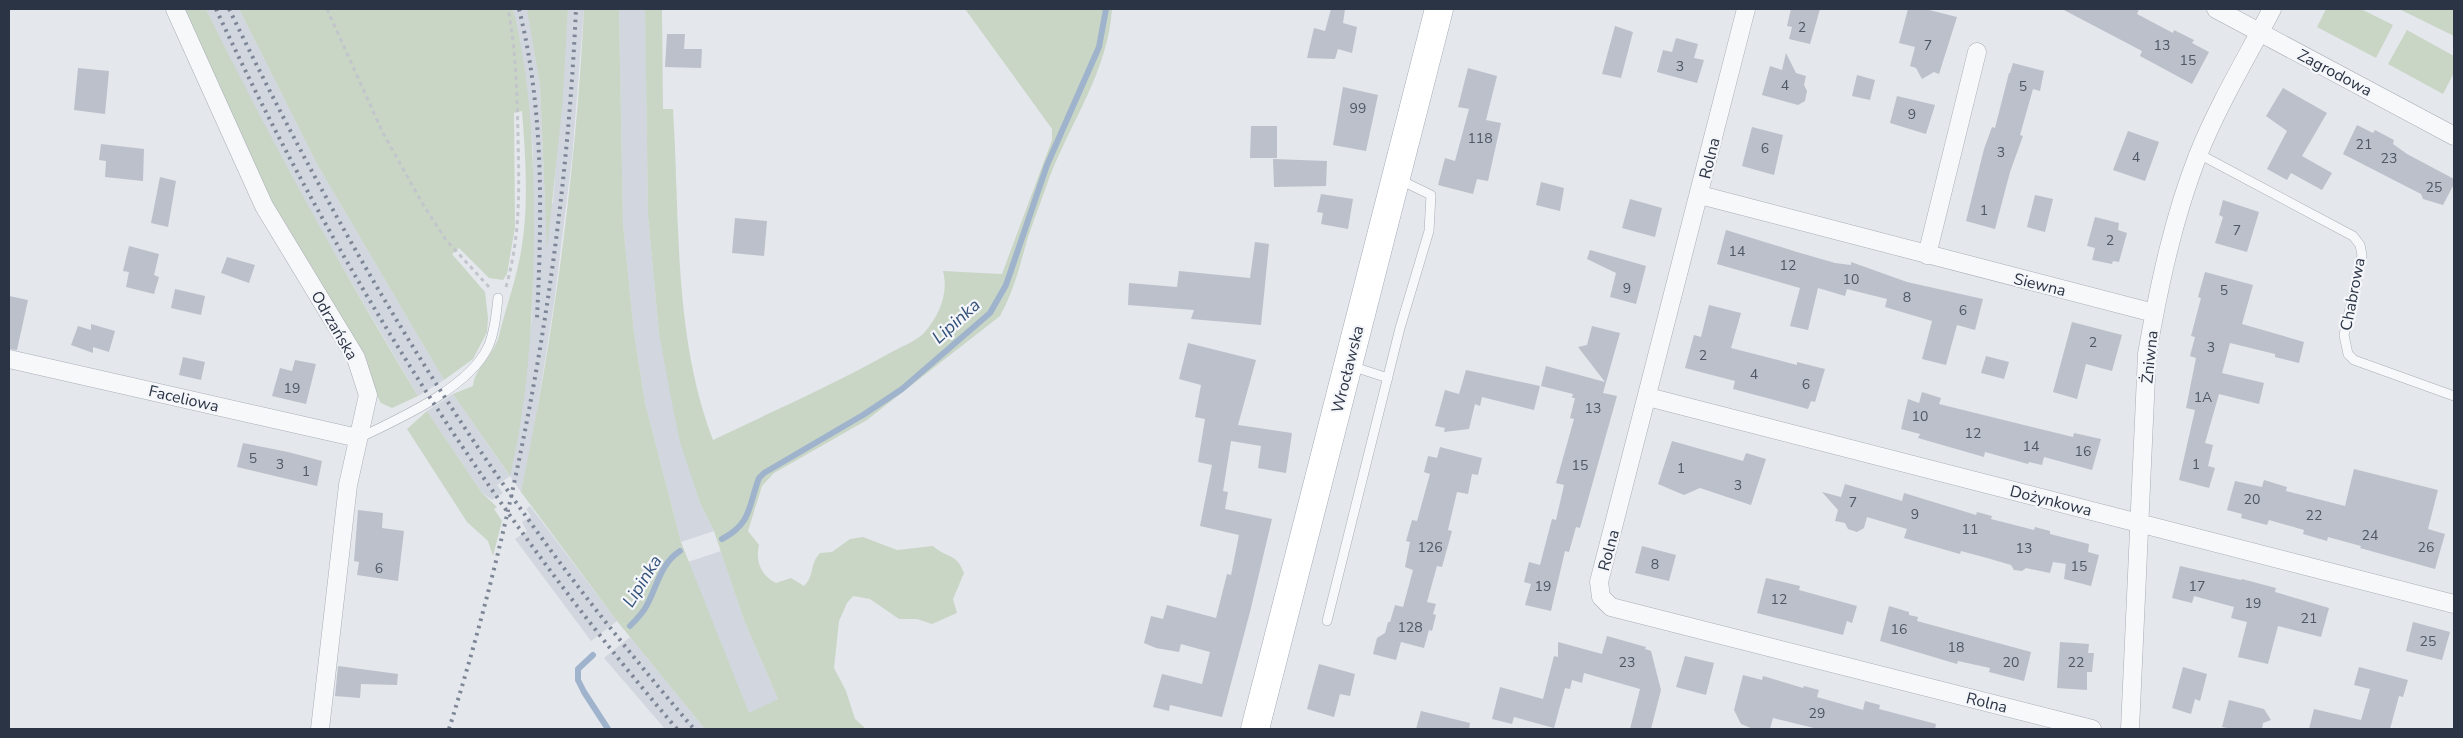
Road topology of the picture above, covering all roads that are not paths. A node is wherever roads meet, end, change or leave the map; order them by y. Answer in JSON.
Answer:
{"nodes":[{"id":1,"x":175,"y":9,"type":"edge"},
{"id":2,"x":1440,"y":9,"type":"edge"},
{"id":3,"x":1746,"y":9,"type":"edge"},
{"id":4,"x":2216,"y":9,"type":"edge"},
{"id":5,"x":2272,"y":9,"type":"edge"},
{"id":6,"x":2260,"y":32,"type":"junction"},
{"id":7,"x":1977,"y":52,"type":"dead end"},
{"id":8,"x":2454,"y":136,"type":"edge"},
{"id":9,"x":2199,"y":154,"type":"junction"},
{"id":10,"x":1396,"y":178,"type":"junction"},
{"id":11,"x":1700,"y":195,"type":"junction"},
{"id":12,"x":1927,"y":254,"type":"junction"},
{"id":13,"x":498,"y":298,"type":"road end"},
{"id":14,"x":2154,"y":313,"type":"junction"},
{"id":15,"x":9,"y":359,"type":"edge"},
{"id":16,"x":1348,"y":366,"type":"junction"},
{"id":17,"x":1388,"y":378,"type":"junction"},
{"id":18,"x":2454,"y":396,"type":"edge"},
{"id":19,"x":1648,"y":397,"type":"junction"},
{"id":20,"x":358,"y":438,"type":"junction"},
{"id":21,"x":2138,"y":522,"type":"junction"},
{"id":22,"x":2454,"y":604,"type":"edge"},
{"id":23,"x":1327,"y":621,"type":"dead end"},
{"id":24,"x":320,"y":729,"type":"edge"},
{"id":25,"x":1256,"y":729,"type":"edge"},
{"id":26,"x":2092,"y":729,"type":"edge"},
{"id":27,"x":2130,"y":729,"type":"edge"}],
"edges":[{"from":1,"to":20,"type":"street","name":"Odrzańska"},
{"from":2,"to":10,"type":"main road","name":"Wrocławska"},
{"from":3,"to":11,"type":"street","name":"Rolna"},
{"from":4,"to":6,"type":"street","name":"Zagrodowa"},
{"from":5,"to":6,"type":"street","name":"Żniwna"},
{"from":6,"to":8,"type":"street","name":"Zagrodowa"},
{"from":6,"to":9,"type":"street","name":"Żniwna"},
{"from":7,"to":12,"type":"street"},
{"from":9,"to":14,"type":"street","name":"Żniwna"},
{"from":9,"to":18,"type":"lane","name":"Chabrowa"},
{"from":10,"to":16,"type":"main road","name":"Wrocławska"},
{"from":10,"to":17,"type":"lane"},
{"from":11,"to":12,"type":"street","name":"Siewna"},
{"from":11,"to":19,"type":"street","name":"Rolna"},
{"from":12,"to":14,"type":"street","name":"Siewna"},
{"from":13,"to":20,"type":"lane"},
{"from":14,"to":21,"type":"street","name":"Żniwna"},
{"from":15,"to":20,"type":"street","name":"Faceliowa"},
{"from":16,"to":17,"type":"lane"},
{"from":16,"to":25,"type":"main road","name":"Wrocławska"},
{"from":17,"to":23,"type":"lane"},
{"from":19,"to":21,"type":"street","name":"Dożynkowa"},
{"from":19,"to":26,"type":"street","name":"Rolna"},
{"from":20,"to":24,"type":"street","name":"Odrzańska"},
{"from":21,"to":22,"type":"street","name":"Dożynkowa"},
{"from":21,"to":27,"type":"street","name":"Żniwna"}]}
